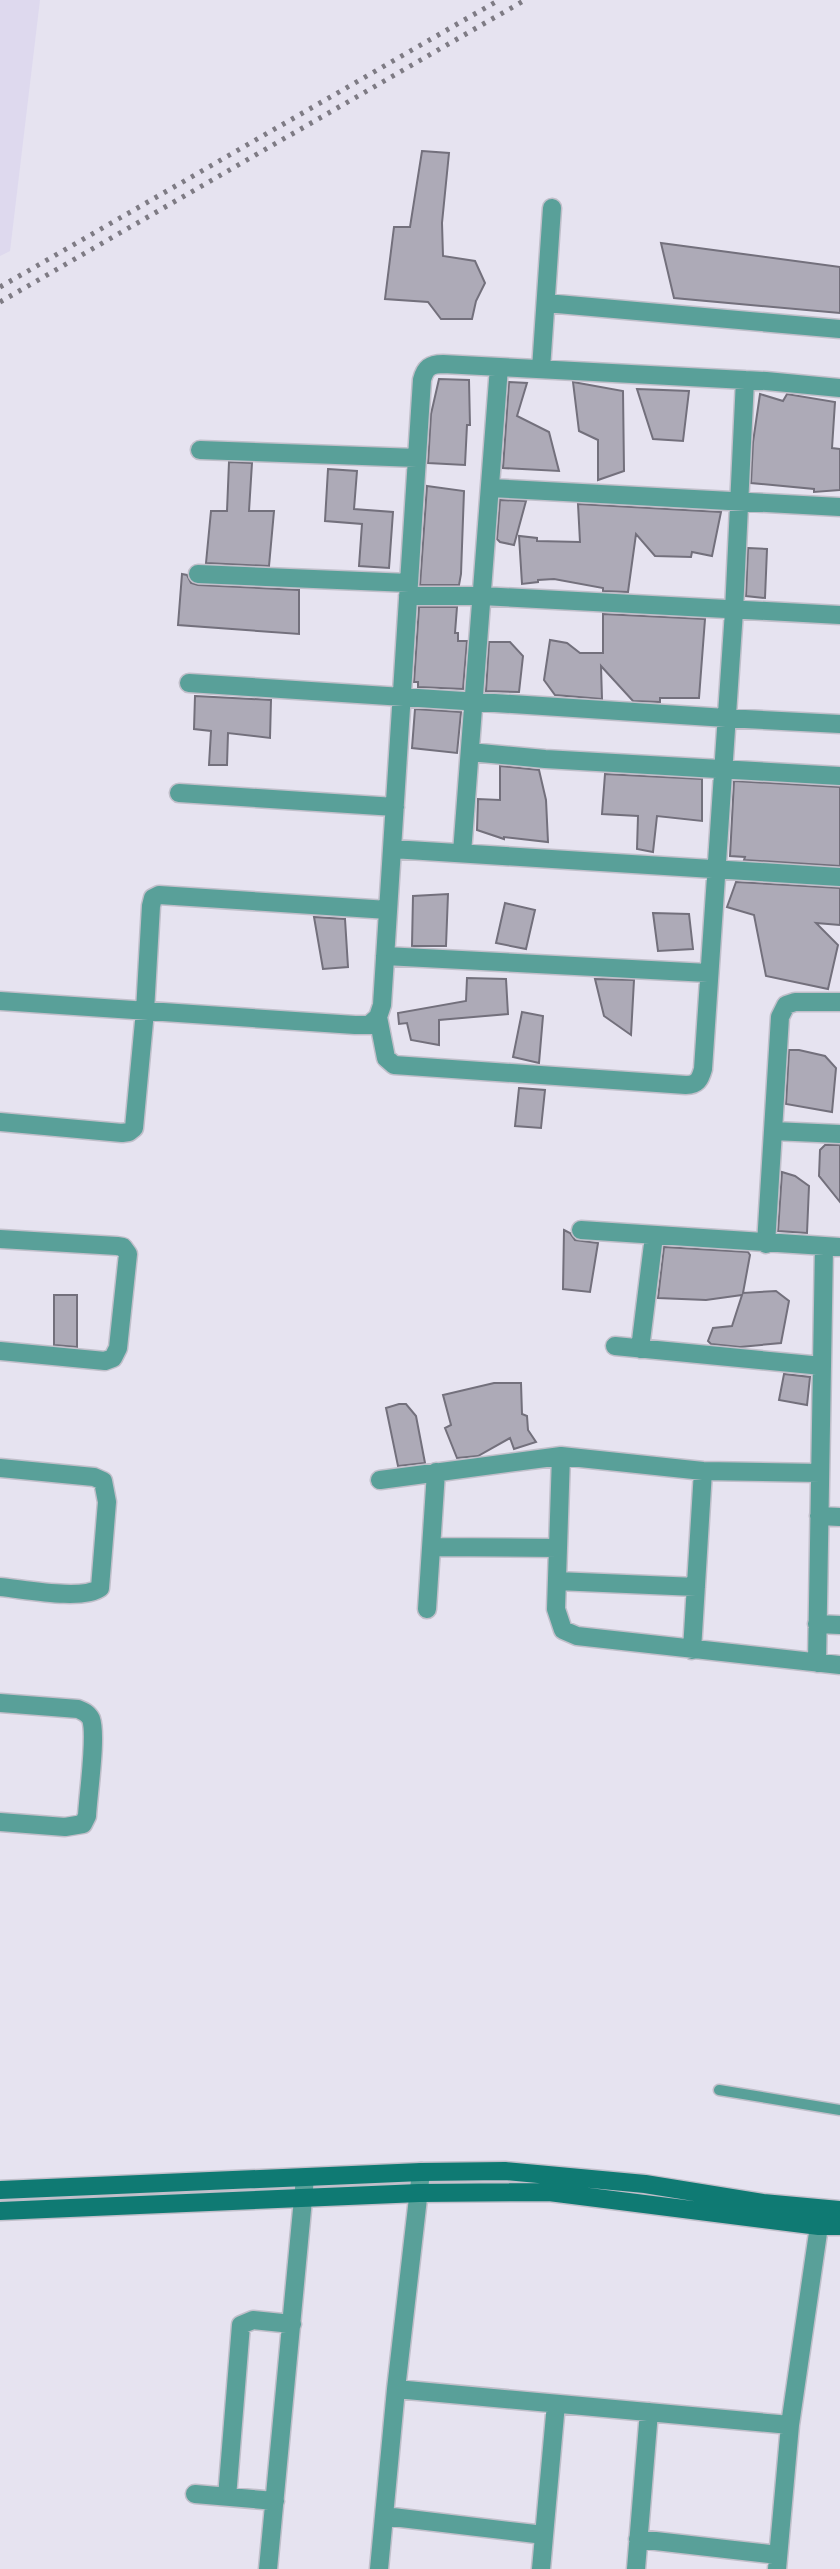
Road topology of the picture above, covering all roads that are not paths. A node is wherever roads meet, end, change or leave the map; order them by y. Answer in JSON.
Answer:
{"nodes":[{"id":1,"x":552,"y":208,"type":"dead end"},
{"id":2,"x":545,"y":303,"type":"junction"},
{"id":3,"x":840,"y":329,"type":"edge"},
{"id":4,"x":499,"y":367,"type":"junction"},
{"id":5,"x":541,"y":369,"type":"junction"},
{"id":6,"x":745,"y":380,"type":"junction"},
{"id":7,"x":840,"y":388,"type":"edge"},
{"id":8,"x":200,"y":450,"type":"dead end"},
{"id":9,"x":417,"y":458,"type":"junction"},
{"id":10,"x":490,"y":488,"type":"junction"},
{"id":11,"x":739,"y":501,"type":"junction"},
{"id":12,"x":840,"y":507,"type":"edge"},
{"id":13,"x":198,"y":574,"type":"dead end"},
{"id":14,"x":409,"y":589,"type":"junction"},
{"id":15,"x":482,"y":596,"type":"junction"},
{"id":16,"x":734,"y":611,"type":"junction"},
{"id":17,"x":840,"y":615,"type":"edge"},
{"id":18,"x":189,"y":683,"type":"dead end"},
{"id":19,"x":402,"y":698,"type":"junction"},
{"id":20,"x":474,"y":702,"type":"junction"},
{"id":21,"x":726,"y":718,"type":"junction"},
{"id":22,"x":840,"y":724,"type":"edge"},
{"id":23,"x":470,"y":752,"type":"junction"},
{"id":24,"x":723,"y":769,"type":"junction"},
{"id":25,"x":840,"y":776,"type":"edge"},
{"id":26,"x":178,"y":793,"type":"dead end"},
{"id":27,"x":395,"y":807,"type":"junction"},
{"id":28,"x":392,"y":849,"type":"junction"},
{"id":29,"x":463,"y":853,"type":"junction"},
{"id":30,"x":716,"y":870,"type":"junction"},
{"id":31,"x":840,"y":877,"type":"edge"},
{"id":32,"x":388,"y":911,"type":"junction"},
{"id":33,"x":385,"y":956,"type":"junction"},
{"id":34,"x":708,"y":973,"type":"junction"},
{"id":35,"x":0,"y":1001,"type":"edge"},
{"id":36,"x":840,"y":1002,"type":"edge"},
{"id":37,"x":145,"y":1011,"type":"junction"},
{"id":38,"x":378,"y":1017,"type":"junction"},
{"id":39,"x":0,"y":1122,"type":"edge"},
{"id":40,"x":773,"y":1131,"type":"junction"},
{"id":41,"x":840,"y":1135,"type":"edge"},
{"id":42,"x":581,"y":1230,"type":"dead end"},
{"id":43,"x":654,"y":1236,"type":"junction"},
{"id":44,"x":0,"y":1239,"type":"edge"},
{"id":45,"x":766,"y":1244,"type":"junction"},
{"id":46,"x":832,"y":1247,"type":"edge"},
{"id":47,"x":614,"y":1346,"type":"dead end"},
{"id":48,"x":640,"y":1349,"type":"junction"},
{"id":49,"x":0,"y":1351,"type":"edge"},
{"id":50,"x":822,"y":1366,"type":"junction"},
{"id":51,"x":561,"y":1456,"type":"junction"},
{"id":52,"x":0,"y":1468,"type":"edge"},
{"id":53,"x":703,"y":1471,"type":"junction"},
{"id":54,"x":436,"y":1472,"type":"junction"},
{"id":55,"x":820,"y":1474,"type":"junction"},
{"id":56,"x":380,"y":1479,"type":"dead end"},
{"id":57,"x":819,"y":1516,"type":"junction"},
{"id":58,"x":840,"y":1517,"type":"edge"},
{"id":59,"x":431,"y":1547,"type":"junction"},
{"id":60,"x":558,"y":1548,"type":"junction"},
{"id":61,"x":557,"y":1581,"type":"junction"},
{"id":62,"x":0,"y":1587,"type":"edge"},
{"id":63,"x":696,"y":1587,"type":"junction"},
{"id":64,"x":427,"y":1609,"type":"dead end"},
{"id":65,"x":817,"y":1624,"type":"junction"},
{"id":66,"x":840,"y":1625,"type":"edge"},
{"id":67,"x":692,"y":1650,"type":"junction"},
{"id":68,"x":817,"y":1663,"type":"junction"},
{"id":69,"x":840,"y":1665,"type":"edge"},
{"id":70,"x":0,"y":1703,"type":"edge"},
{"id":71,"x":0,"y":1822,"type":"edge"},
{"id":72,"x":719,"y":2090,"type":"dead end"},
{"id":73,"x":840,"y":2110,"type":"edge"},
{"id":74,"x":421,"y":2172,"type":"junction"},
{"id":75,"x":306,"y":2178,"type":"junction"},
{"id":76,"x":0,"y":2190,"type":"edge"},
{"id":77,"x":419,"y":2193,"type":"junction"},
{"id":78,"x":304,"y":2198,"type":"junction"},
{"id":79,"x":840,"y":2210,"type":"edge"},
{"id":80,"x":0,"y":2211,"type":"edge"},
{"id":81,"x":819,"y":2226,"type":"junction"},
{"id":82,"x":840,"y":2226,"type":"edge"},
{"id":83,"x":292,"y":2324,"type":"junction"},
{"id":84,"x":396,"y":2389,"type":"junction"},
{"id":85,"x":556,"y":2404,"type":"junction"},
{"id":86,"x":649,"y":2412,"type":"junction"},
{"id":87,"x":790,"y":2425,"type":"junction"},
{"id":88,"x":195,"y":2494,"type":"dead end"},
{"id":89,"x":227,"y":2497,"type":"junction"},
{"id":90,"x":275,"y":2501,"type":"junction"},
{"id":91,"x":384,"y":2516,"type":"junction"},
{"id":92,"x":544,"y":2535,"type":"junction"},
{"id":93,"x":638,"y":2539,"type":"junction"},
{"id":94,"x":777,"y":2562,"type":"edge"},
{"id":95,"x":268,"y":2569,"type":"edge"},
{"id":96,"x":379,"y":2569,"type":"edge"},
{"id":97,"x":541,"y":2569,"type":"edge"},
{"id":98,"x":636,"y":2569,"type":"edge"}],
"edges":[{"from":1,"to":2,"type":"street"},
{"from":2,"to":3,"type":"street"},
{"from":2,"to":5,"type":"street"},
{"from":4,"to":5,"type":"street"},
{"from":4,"to":9,"type":"street"},
{"from":4,"to":10,"type":"street"},
{"from":5,"to":6,"type":"street"},
{"from":6,"to":7,"type":"street"},
{"from":6,"to":11,"type":"street"},
{"from":8,"to":9,"type":"street"},
{"from":9,"to":14,"type":"street"},
{"from":10,"to":11,"type":"street"},
{"from":10,"to":15,"type":"street"},
{"from":11,"to":12,"type":"street"},
{"from":11,"to":16,"type":"street"},
{"from":13,"to":14,"type":"street"},
{"from":14,"to":15,"type":"street"},
{"from":14,"to":19,"type":"street"},
{"from":15,"to":16,"type":"street"},
{"from":15,"to":20,"type":"street"},
{"from":16,"to":17,"type":"street"},
{"from":16,"to":21,"type":"street"},
{"from":18,"to":19,"type":"street"},
{"from":19,"to":20,"type":"street"},
{"from":19,"to":27,"type":"street"},
{"from":20,"to":21,"type":"street"},
{"from":20,"to":23,"type":"street"},
{"from":21,"to":22,"type":"street"},
{"from":21,"to":24,"type":"street"},
{"from":23,"to":24,"type":"street"},
{"from":23,"to":29,"type":"street"},
{"from":24,"to":25,"type":"street"},
{"from":24,"to":30,"type":"street"},
{"from":26,"to":27,"type":"street"},
{"from":27,"to":28,"type":"street"},
{"from":28,"to":29,"type":"street"},
{"from":28,"to":32,"type":"street"},
{"from":29,"to":30,"type":"street"},
{"from":30,"to":31,"type":"street"},
{"from":30,"to":34,"type":"street"},
{"from":32,"to":33,"type":"street"},
{"from":32,"to":37,"type":"street"},
{"from":33,"to":34,"type":"street"},
{"from":33,"to":38,"type":"street"},
{"from":34,"to":38,"type":"street"},
{"from":35,"to":37,"type":"street"},
{"from":36,"to":40,"type":"street"},
{"from":37,"to":38,"type":"street"},
{"from":37,"to":39,"type":"street"},
{"from":40,"to":41,"type":"street"},
{"from":40,"to":45,"type":"street"},
{"from":42,"to":43,"type":"street"},
{"from":43,"to":45,"type":"street"},
{"from":43,"to":48,"type":"street"},
{"from":44,"to":49,"type":"street"},
{"from":45,"to":46,"type":"street"},
{"from":46,"to":50,"type":"street"},
{"from":47,"to":48,"type":"street"},
{"from":48,"to":50,"type":"street"},
{"from":50,"to":55,"type":"street"},
{"from":51,"to":53,"type":"street"},
{"from":51,"to":54,"type":"street"},
{"from":51,"to":60,"type":"street"},
{"from":52,"to":62,"type":"street"},
{"from":53,"to":55,"type":"street"},
{"from":53,"to":63,"type":"street"},
{"from":54,"to":56,"type":"street"},
{"from":54,"to":59,"type":"street"},
{"from":55,"to":57,"type":"street"},
{"from":57,"to":58,"type":"street"},
{"from":57,"to":65,"type":"street"},
{"from":59,"to":60,"type":"street"},
{"from":59,"to":64,"type":"street"},
{"from":60,"to":61,"type":"street"},
{"from":61,"to":63,"type":"street"},
{"from":61,"to":67,"type":"street"},
{"from":63,"to":67,"type":"street"},
{"from":65,"to":66,"type":"street"},
{"from":65,"to":68,"type":"street"},
{"from":67,"to":68,"type":"street"},
{"from":68,"to":69,"type":"street"},
{"from":70,"to":71,"type":"street"},
{"from":72,"to":73,"type":"lane"},
{"from":74,"to":75,"type":"street"},
{"from":74,"to":77,"type":"street"},
{"from":74,"to":79,"type":"street"},
{"from":75,"to":76,"type":"street"},
{"from":75,"to":78,"type":"street"},
{"from":77,"to":78,"type":"street"},
{"from":77,"to":81,"type":"street"},
{"from":77,"to":84,"type":"street"},
{"from":78,"to":80,"type":"street"},
{"from":78,"to":83,"type":"street"},
{"from":81,"to":82,"type":"street"},
{"from":81,"to":87,"type":"street"},
{"from":83,"to":89,"type":"street"},
{"from":83,"to":90,"type":"street"},
{"from":84,"to":85,"type":"street"},
{"from":84,"to":91,"type":"street"},
{"from":85,"to":86,"type":"street"},
{"from":85,"to":92,"type":"street"},
{"from":86,"to":87,"type":"street"},
{"from":86,"to":93,"type":"street"},
{"from":87,"to":94,"type":"street"},
{"from":88,"to":89,"type":"street"},
{"from":89,"to":90,"type":"street"},
{"from":90,"to":95,"type":"street"},
{"from":91,"to":92,"type":"street"},
{"from":91,"to":96,"type":"street"},
{"from":92,"to":97,"type":"street"},
{"from":93,"to":94,"type":"street"},
{"from":93,"to":98,"type":"street"}]}
